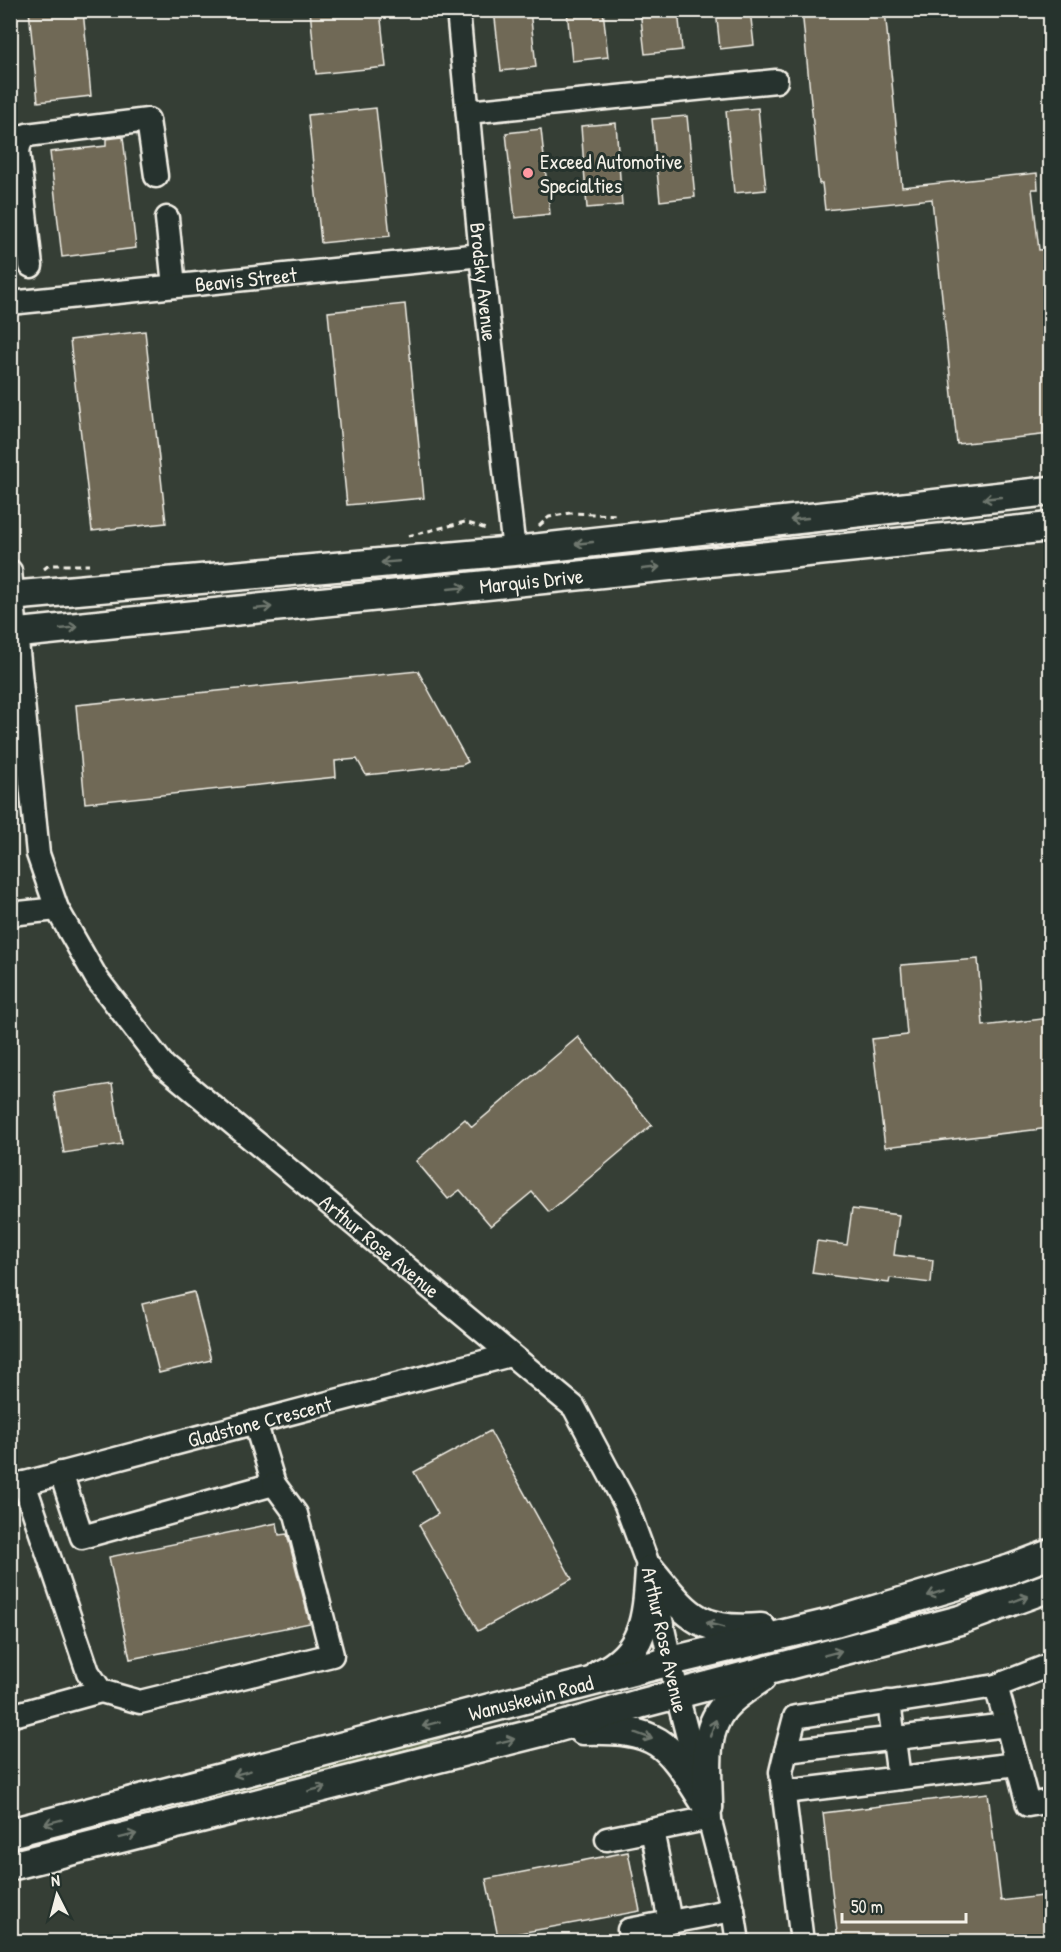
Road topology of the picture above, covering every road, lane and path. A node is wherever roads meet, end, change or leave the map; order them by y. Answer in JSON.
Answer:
{"nodes":[{"id":1,"x":458,"y":10,"type":"edge"},
{"id":2,"x":776,"y":81,"type":"dead end"},
{"id":3,"x":468,"y":112,"type":"junction"},
{"id":4,"x":14,"y":152,"type":"edge"},
{"id":5,"x":156,"y":176,"type":"dead end"},
{"id":6,"x":168,"y":218,"type":"dead end"},
{"id":7,"x":19,"y":228,"type":"edge"},
{"id":8,"x":481,"y":255,"type":"junction"},
{"id":9,"x":31,"y":266,"type":"dead end"},
{"id":10,"x":174,"y":286,"type":"junction"},
{"id":11,"x":10,"y":303,"type":"edge"},
{"id":12,"x":1050,"y":491,"type":"edge"},
{"id":13,"x":1050,"y":527,"type":"edge"},
{"id":14,"x":514,"y":551,"type":"junction"},
{"id":15,"x":12,"y":588,"type":"edge"},
{"id":16,"x":14,"y":633,"type":"edge"},
{"id":17,"x":57,"y":909,"type":"junction"},
{"id":18,"x":10,"y":914,"type":"edge"},
{"id":19,"x":510,"y":1355,"type":"junction"},
{"id":20,"x":255,"y":1422,"type":"junction"},
{"id":21,"x":61,"y":1473,"type":"junction"},
{"id":22,"x":274,"y":1484,"type":"junction"},
{"id":23,"x":17,"y":1485,"type":"edge"},
{"id":24,"x":1050,"y":1554,"type":"edge"},
{"id":25,"x":650,"y":1569,"type":"junction"},
{"id":26,"x":1050,"y":1587,"type":"edge"},
{"id":27,"x":835,"y":1622,"type":"junction"},
{"id":28,"x":671,"y":1661,"type":"junction"},
{"id":29,"x":1050,"y":1665,"type":"edge"},
{"id":30,"x":777,"y":1668,"type":"junction"},
{"id":31,"x":996,"y":1686,"type":"junction"},
{"id":32,"x":569,"y":1688,"type":"junction"},
{"id":33,"x":101,"y":1691,"type":"junction"},
{"id":34,"x":678,"y":1695,"type":"junction"},
{"id":35,"x":889,"y":1702,"type":"junction"},
{"id":36,"x":10,"y":1716,"type":"edge"},
{"id":37,"x":1007,"y":1725,"type":"junction"},
{"id":38,"x":544,"y":1731,"type":"junction"},
{"id":39,"x":894,"y":1738,"type":"junction"},
{"id":40,"x":786,"y":1750,"type":"junction"},
{"id":41,"x":1017,"y":1764,"type":"junction"},
{"id":42,"x":899,"y":1778,"type":"junction"},
{"id":43,"x":784,"y":1792,"type":"junction"},
{"id":44,"x":1050,"y":1801,"type":"edge"},
{"id":45,"x":709,"y":1813,"type":"junction"},
{"id":46,"x":652,"y":1830,"type":"junction"},
{"id":47,"x":10,"y":1833,"type":"edge"},
{"id":48,"x":607,"y":1839,"type":"dead end"},
{"id":49,"x":10,"y":1866,"type":"edge"},
{"id":50,"x":733,"y":1911,"type":"junction"},
{"id":51,"x":670,"y":1922,"type":"junction"},
{"id":52,"x":629,"y":1930,"type":"dead end"},
{"id":53,"x":738,"y":1941,"type":"edge"},
{"id":54,"x":802,"y":1941,"type":"edge"}],
"edges":[{"from":1,"to":3,"type":"street","name":"Brodsky Avenue"},
{"from":2,"to":3,"type":"street"},
{"from":3,"to":8,"type":"street","name":"Brodsky Avenue"},
{"from":4,"to":5,"type":"street"},
{"from":4,"to":7,"type":"street"},
{"from":6,"to":10,"type":"street"},
{"from":7,"to":9,"type":"street"},
{"from":8,"to":10,"type":"street","name":"Beavis Street"},
{"from":8,"to":14,"type":"street","name":"Brodsky Avenue"},
{"from":10,"to":11,"type":"street","name":"Beavis Street"},
{"from":12,"to":14,"type":"main road","name":"Marquis Drive","one_way":true},
{"from":16,"to":13,"type":"main road","name":"Marquis Drive","one_way":true},
{"from":14,"to":15,"type":"main road","name":"Marquis Drive","one_way":true},
{"from":15,"to":16,"type":"street","name":"Arthur Rose Avenue"},
{"from":16,"to":17,"type":"street","name":"Arthur Rose Avenue"},
{"from":17,"to":18,"type":"street"},
{"from":17,"to":19,"type":"street","name":"Arthur Rose Avenue"},
{"from":19,"to":20,"type":"street","name":"Gladstone Crescent"},
{"from":19,"to":25,"type":"street","name":"Arthur Rose Avenue"},
{"from":20,"to":21,"type":"street","name":"Gladstone Crescent"},
{"from":20,"to":22,"type":"street"},
{"from":21,"to":22,"type":"street"},
{"from":21,"to":23,"type":"street","name":"Gladstone Crescent"},
{"from":22,"to":33,"type":"street"},
{"from":23,"to":33,"type":"street"},
{"from":24,"to":27,"type":"main road","name":"Wanuskewin Road","one_way":true},
{"from":27,"to":25,"type":"main road","one_way":true},
{"from":25,"to":28,"type":"street","name":"Arthur Rose Avenue"},
{"from":25,"to":32,"type":"main road"},
{"from":30,"to":26,"type":"main road","name":"Wanuskewin Road","one_way":true},
{"from":27,"to":28,"type":"main road","name":"Wanuskewin Road"},
{"from":28,"to":32,"type":"main road","name":"Wanuskewin Road"},
{"from":28,"to":34,"type":"street","name":"Arthur Rose Avenue"},
{"from":29,"to":31,"type":"street"},
{"from":30,"to":34,"type":"main road","name":"Wanuskewin Road"},
{"from":45,"to":30,"type":"main road","one_way":true},
{"from":31,"to":35,"type":"street"},
{"from":31,"to":37,"type":"street"},
{"from":32,"to":47,"type":"main road","name":"Wanuskewin Road","one_way":true},
{"from":33,"to":36,"type":"street"},
{"from":34,"to":38,"type":"main road","name":"Wanuskewin Road"},
{"from":34,"to":45,"type":"street","name":"Arthur Rose Avenue"},
{"from":35,"to":39,"type":"street"},
{"from":35,"to":40,"type":"street"},
{"from":37,"to":39,"type":"street"},
{"from":37,"to":41,"type":"street"},
{"from":38,"to":45,"type":"main road","one_way":true},
{"from":49,"to":38,"type":"main road","name":"Wanuskewin Road","one_way":true},
{"from":39,"to":40,"type":"street"},
{"from":39,"to":42,"type":"street"},
{"from":40,"to":43,"type":"street"},
{"from":41,"to":42,"type":"street"},
{"from":41,"to":44,"type":"street"},
{"from":42,"to":43,"type":"street"},
{"from":43,"to":54,"type":"street"},
{"from":45,"to":46,"type":"street"},
{"from":45,"to":50,"type":"street","name":"Arthur Rose Avenue"},
{"from":46,"to":48,"type":"street"},
{"from":46,"to":51,"type":"street"},
{"from":50,"to":51,"type":"street"},
{"from":50,"to":53,"type":"street","name":"Arthur Rose Avenue"},
{"from":51,"to":52,"type":"street"}]}
